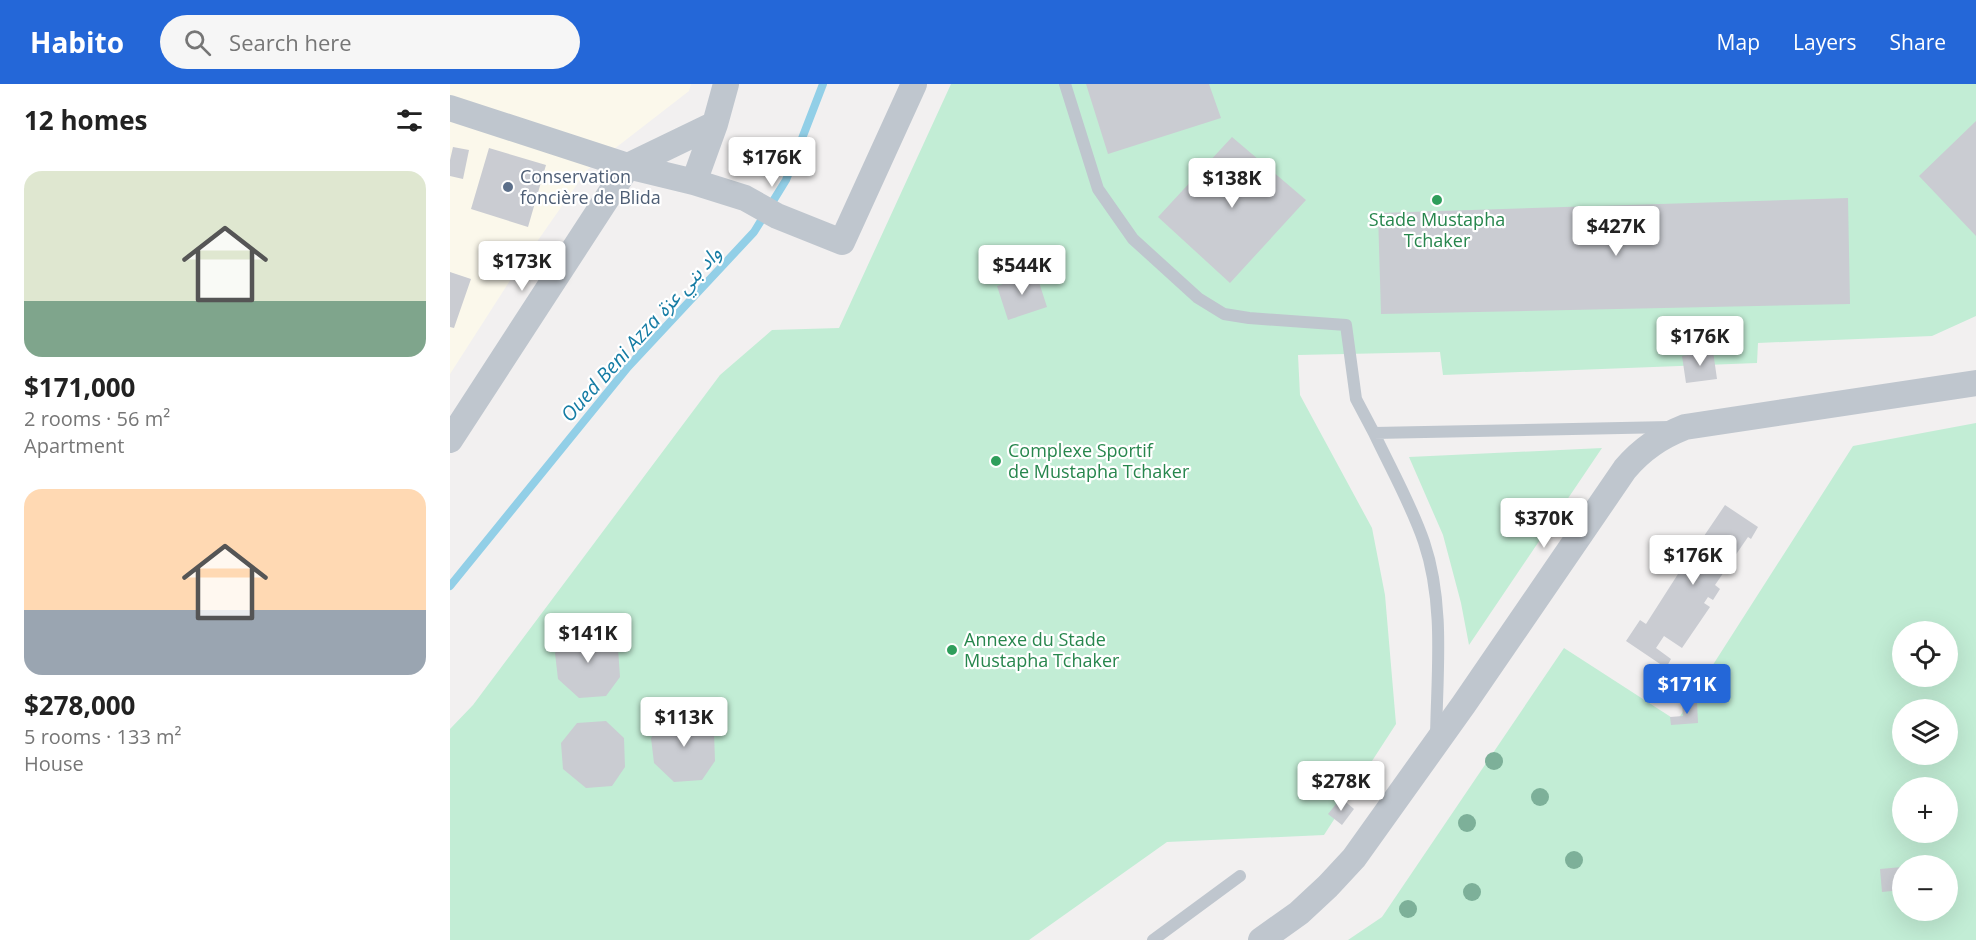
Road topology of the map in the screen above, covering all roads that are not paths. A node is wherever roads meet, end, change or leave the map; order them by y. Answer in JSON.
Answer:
{"nodes":[{"id":1,"x":726,"y":84,"type":"edge"},
{"id":2,"x":914,"y":84,"type":"edge"},
{"id":3,"x":1065,"y":84,"type":"edge"},
{"id":4,"x":450,"y":108,"type":"edge"},
{"id":5,"x":715,"y":124,"type":"junction"},
{"id":6,"x":628,"y":166,"type":"junction"},
{"id":7,"x":694,"y":182,"type":"junction"},
{"id":8,"x":1969,"y":382,"type":"edge"},
{"id":9,"x":1684,"y":427,"type":"junction"},
{"id":10,"x":1374,"y":433,"type":"junction"},
{"id":11,"x":450,"y":440,"type":"edge"},
{"id":12,"x":1435,"y":745,"type":"junction"},
{"id":13,"x":1240,"y":876,"type":"dead end"},
{"id":14,"x":1153,"y":940,"type":"edge"},
{"id":15,"x":1261,"y":940,"type":"edge"}],
"edges":[{"from":1,"to":5,"type":"street"},
{"from":2,"to":7,"type":"street"},
{"from":3,"to":10,"type":"lane"},
{"from":4,"to":6,"type":"street"},
{"from":5,"to":6,"type":"street"},
{"from":5,"to":7,"type":"street"},
{"from":6,"to":7,"type":"street"},
{"from":6,"to":11,"type":"street"},
{"from":8,"to":9,"type":"street"},
{"from":9,"to":10,"type":"lane"},
{"from":9,"to":12,"type":"street"},
{"from":10,"to":12,"type":"lane"},
{"from":12,"to":15,"type":"street"},
{"from":13,"to":14,"type":"lane"}]}
